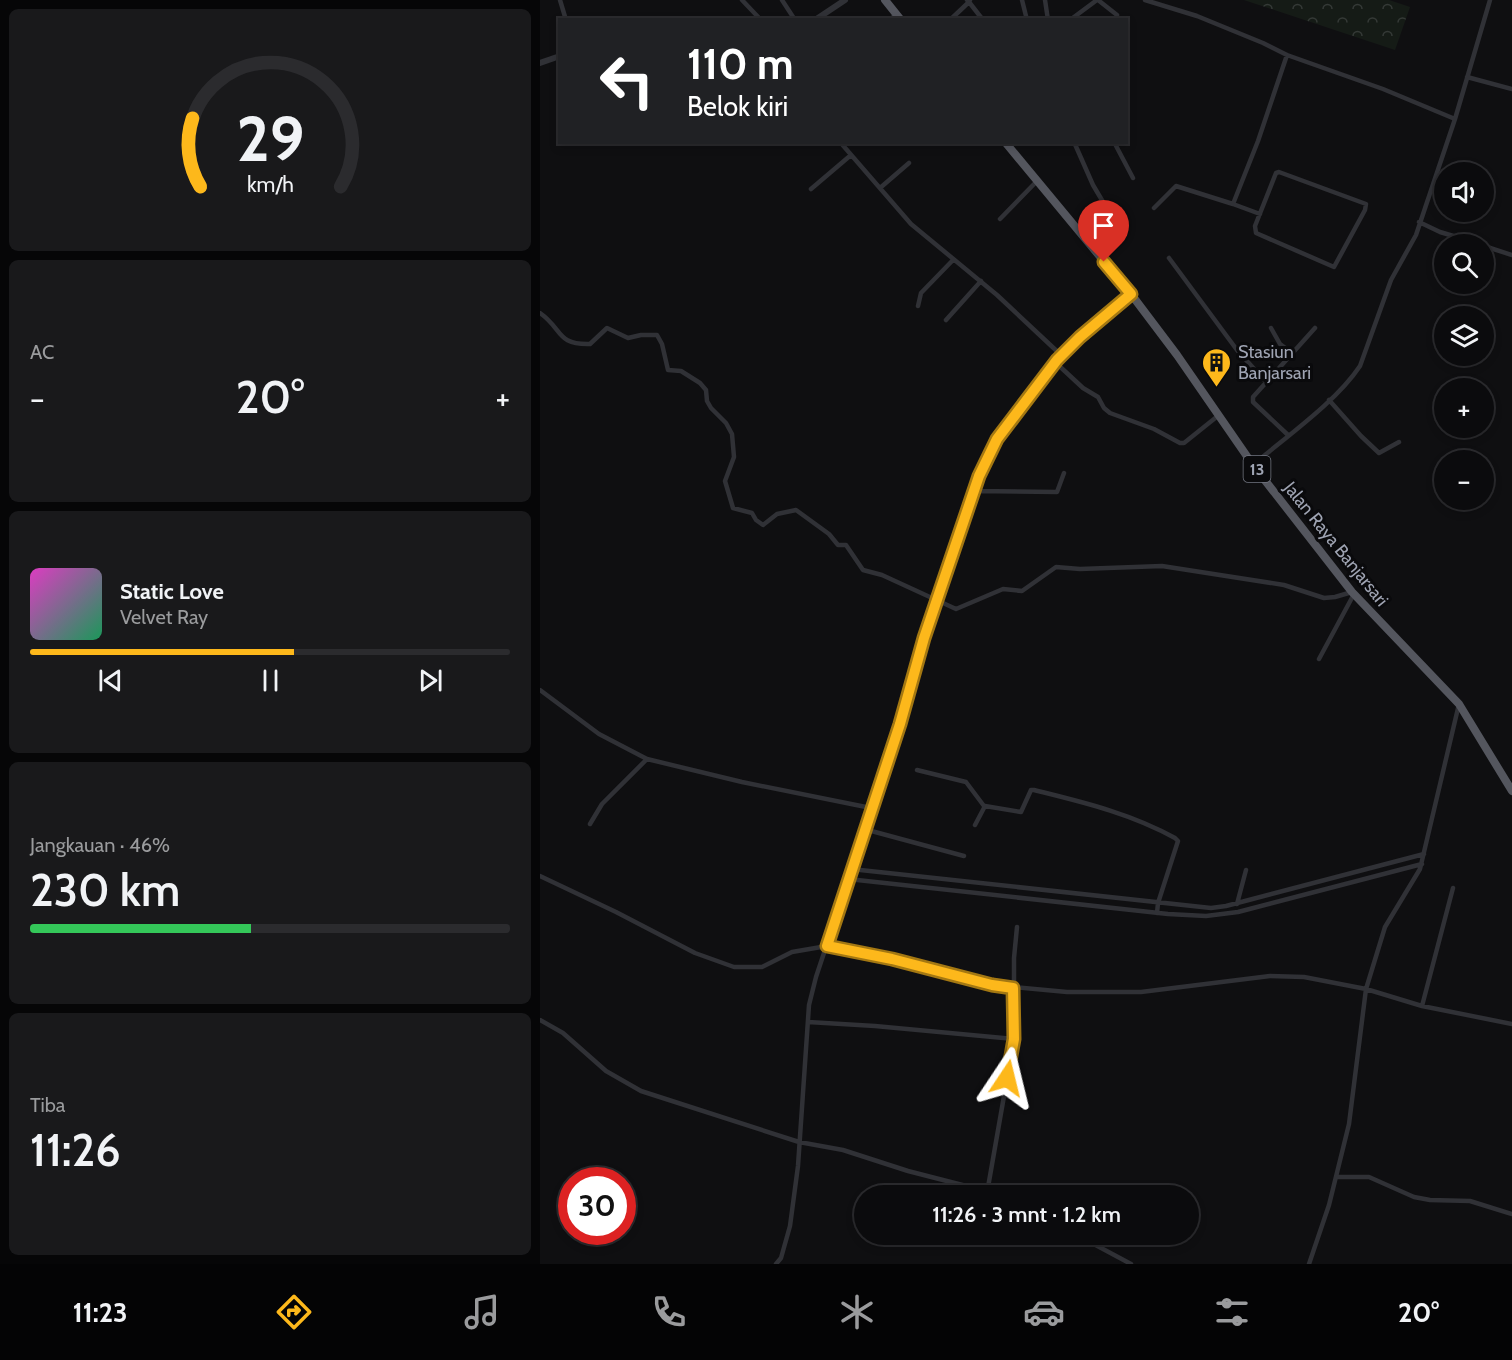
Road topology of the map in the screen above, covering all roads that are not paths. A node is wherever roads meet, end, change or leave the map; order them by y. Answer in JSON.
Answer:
{"nodes":[{"id":1,"x":742,"y":0,"type":"edge"},
{"id":2,"x":782,"y":0,"type":"edge"},
{"id":3,"x":844,"y":0,"type":"edge"},
{"id":4,"x":885,"y":0,"type":"edge"},
{"id":5,"x":1022,"y":0,"type":"edge"},
{"id":6,"x":1045,"y":0,"type":"edge"},
{"id":7,"x":1098,"y":0,"type":"edge"},
{"id":8,"x":1145,"y":0,"type":"edge"},
{"id":9,"x":1490,"y":0,"type":"edge"},
{"id":10,"x":562,"y":1,"type":"edge"},
{"id":11,"x":969,"y":1,"type":"edge"},
{"id":12,"x":1117,"y":15,"type":"dead end"},
{"id":13,"x":899,"y":17,"type":"edge"},
{"id":14,"x":566,"y":18,"type":"edge"},
{"id":15,"x":759,"y":18,"type":"edge"},
{"id":16,"x":794,"y":18,"type":"edge"},
{"id":17,"x":818,"y":18,"type":"edge"},
{"id":18,"x":952,"y":18,"type":"edge"},
{"id":19,"x":982,"y":18,"type":"edge"},
{"id":20,"x":1026,"y":18,"type":"edge"},
{"id":21,"x":1048,"y":18,"type":"edge"},
{"id":22,"x":1073,"y":18,"type":"edge"},
{"id":23,"x":1287,"y":55,"type":"junction"},
{"id":24,"x":558,"y":57,"type":"edge"},
{"id":25,"x":540,"y":63,"type":"edge"},
{"id":26,"x":1467,"y":77,"type":"junction"},
{"id":27,"x":1512,"y":89,"type":"edge"},
{"id":28,"x":1455,"y":119,"type":"junction"},
{"id":29,"x":842,"y":144,"type":"edge"},
{"id":30,"x":1007,"y":144,"type":"edge"},
{"id":31,"x":1075,"y":144,"type":"edge"},
{"id":32,"x":1115,"y":144,"type":"edge"},
{"id":33,"x":851,"y":155,"type":"junction"},
{"id":34,"x":909,"y":163,"type":"dead end"},
{"id":35,"x":1133,"y":178,"type":"dead end"},
{"id":36,"x":1036,"y":181,"type":"junction"},
{"id":37,"x":880,"y":188,"type":"junction"},
{"id":38,"x":811,"y":189,"type":"dead end"},
{"id":39,"x":1233,"y":204,"type":"junction"},
{"id":40,"x":1106,"y":207,"type":"dead end"},
{"id":41,"x":1154,"y":208,"type":"dead end"},
{"id":42,"x":1260,"y":214,"type":"junction"},
{"id":43,"x":1000,"y":219,"type":"dead end"},
{"id":44,"x":1419,"y":222,"type":"junction"},
{"id":45,"x":1446,"y":234,"type":"edge"},
{"id":46,"x":1494,"y":249,"type":"edge"},
{"id":47,"x":1512,"y":255,"type":"edge"},
{"id":48,"x":1169,"y":258,"type":"dead end"},
{"id":49,"x":953,"y":260,"type":"junction"},
{"id":50,"x":981,"y":281,"type":"junction"},
{"id":51,"x":1131,"y":294,"type":"junction"},
{"id":52,"x":918,"y":306,"type":"dead end"},
{"id":53,"x":540,"y":313,"type":"edge"},
{"id":54,"x":946,"y":320,"type":"dead end"},
{"id":55,"x":1271,"y":328,"type":"dead end"},
{"id":56,"x":1315,"y":328,"type":"dead end"},
{"id":57,"x":1292,"y":353,"type":"junction"},
{"id":58,"x":1061,"y":355,"type":"junction"},
{"id":59,"x":1055,"y":362,"type":"junction"},
{"id":60,"x":1265,"y":382,"type":"junction"},
{"id":61,"x":1329,"y":400,"type":"junction"},
{"id":62,"x":1219,"y":415,"type":"junction"},
{"id":63,"x":1288,"y":435,"type":"junction"},
{"id":64,"x":1399,"y":442,"type":"dead end"},
{"id":65,"x":1253,"y":465,"type":"junction"},
{"id":66,"x":1064,"y":473,"type":"dead end"},
{"id":67,"x":974,"y":490,"type":"junction"},
{"id":68,"x":1353,"y":593,"type":"junction"},
{"id":69,"x":937,"y":601,"type":"junction"},
{"id":70,"x":1319,"y":659,"type":"dead end"},
{"id":71,"x":540,"y":690,"type":"edge"},
{"id":72,"x":1459,"y":704,"type":"junction"},
{"id":73,"x":647,"y":759,"type":"junction"},
{"id":74,"x":917,"y":770,"type":"dead end"},
{"id":75,"x":1512,"y":791,"type":"edge"},
{"id":76,"x":984,"y":806,"type":"junction"},
{"id":77,"x":871,"y":808,"type":"junction"},
{"id":78,"x":590,"y":824,"type":"dead end"},
{"id":79,"x":975,"y":825,"type":"dead end"},
{"id":80,"x":864,"y":829,"type":"junction"},
{"id":81,"x":964,"y":856,"type":"dead end"},
{"id":82,"x":1423,"y":859,"type":"junction"},
{"id":83,"x":851,"y":869,"type":"junction"},
{"id":84,"x":1245,"y":870,"type":"dead end"},
{"id":85,"x":540,"y":876,"type":"edge"},
{"id":86,"x":848,"y":879,"type":"junction"},
{"id":87,"x":934,"y":883,"type":"junction"},
{"id":88,"x":1453,"y":888,"type":"dead end"},
{"id":89,"x":1023,"y":893,"type":"junction"},
{"id":90,"x":1286,"y":895,"type":"junction"},
{"id":91,"x":1104,"y":902,"type":"junction"},
{"id":92,"x":1236,"y":904,"type":"junction"},
{"id":93,"x":1157,"y":909,"type":"junction"},
{"id":94,"x":1227,"y":910,"type":"junction"},
{"id":95,"x":1185,"y":911,"type":"junction"},
{"id":96,"x":1017,"y":927,"type":"dead end"},
{"id":97,"x":827,"y":946,"type":"junction"},
{"id":98,"x":1013,"y":988,"type":"junction"},
{"id":99,"x":1366,"y":989,"type":"junction"},
{"id":100,"x":1422,"y":1006,"type":"junction"},
{"id":101,"x":540,"y":1020,"type":"edge"},
{"id":102,"x":808,"y":1022,"type":"junction"},
{"id":103,"x":1512,"y":1024,"type":"edge"},
{"id":104,"x":1014,"y":1039,"type":"junction"},
{"id":105,"x":799,"y":1142,"type":"junction"},
{"id":106,"x":1336,"y":1177,"type":"junction"},
{"id":107,"x":958,"y":1185,"type":"edge"},
{"id":108,"x":988,"y":1185,"type":"edge"},
{"id":109,"x":1512,"y":1214,"type":"edge"},
{"id":110,"x":1096,"y":1245,"type":"edge"},
{"id":111,"x":776,"y":1264,"type":"edge"},
{"id":112,"x":1131,"y":1264,"type":"edge"},
{"id":113,"x":1309,"y":1264,"type":"edge"}],
"edges":[{"from":1,"to":15,"type":"street"},
{"from":2,"to":16,"type":"street"},
{"from":3,"to":17,"type":"street"},
{"from":4,"to":13,"type":"highway"},
{"from":5,"to":20,"type":"street"},
{"from":6,"to":21,"type":"street"},
{"from":7,"to":12,"type":"street"},
{"from":7,"to":22,"type":"street"},
{"from":8,"to":23,"type":"street"},
{"from":9,"to":26,"type":"street"},
{"from":10,"to":14,"type":"street"},
{"from":11,"to":18,"type":"street"},
{"from":11,"to":19,"type":"street"},
{"from":23,"to":28,"type":"street"},
{"from":23,"to":39,"type":"street"},
{"from":24,"to":25,"type":"street"},
{"from":26,"to":27,"type":"street"},
{"from":26,"to":28,"type":"street"},
{"from":28,"to":44,"type":"street"},
{"from":29,"to":33,"type":"street"},
{"from":30,"to":36,"type":"highway","name":"Jalan Raya Banjarsari","number":"13"},
{"from":31,"to":40,"type":"street"},
{"from":32,"to":35,"type":"street"},
{"from":33,"to":37,"type":"street"},
{"from":33,"to":38,"type":"street"},
{"from":34,"to":37,"type":"street"},
{"from":36,"to":43,"type":"street"},
{"from":36,"to":51,"type":"highway","name":"Jalan Raya Banjarsari","number":"13"},
{"from":37,"to":49,"type":"street"},
{"from":39,"to":41,"type":"street"},
{"from":39,"to":42,"type":"street"},
{"from":42,"to":42,"type":"street"},
{"from":44,"to":45,"type":"street"},
{"from":44,"to":61,"type":"street"},
{"from":46,"to":47,"type":"street"},
{"from":48,"to":60,"type":"street"},
{"from":49,"to":50,"type":"street"},
{"from":49,"to":52,"type":"street"},
{"from":50,"to":54,"type":"street"},
{"from":50,"to":58,"type":"street"},
{"from":51,"to":58,"type":"street"},
{"from":51,"to":62,"type":"highway","name":"Jalan Raya Banjarsari","number":"13"},
{"from":53,"to":69,"type":"street"},
{"from":55,"to":57,"type":"street"},
{"from":56,"to":57,"type":"street"},
{"from":57,"to":60,"type":"street"},
{"from":58,"to":59,"type":"street"},
{"from":59,"to":62,"type":"street"},
{"from":59,"to":67,"type":"street"},
{"from":60,"to":63,"type":"street"},
{"from":61,"to":63,"type":"street"},
{"from":61,"to":64,"type":"street"},
{"from":62,"to":65,"type":"highway","name":"Jalan Raya Banjarsari","number":"13"},
{"from":63,"to":65,"type":"street"},
{"from":65,"to":68,"type":"highway","name":"Jalan Raya Banjarsari","number":"13"},
{"from":66,"to":67,"type":"street"},
{"from":67,"to":69,"type":"street"},
{"from":68,"to":69,"type":"street"},
{"from":68,"to":70,"type":"street"},
{"from":68,"to":72,"type":"highway","name":"Jalan Raya Banjarsari","number":"13"},
{"from":69,"to":77,"type":"street"},
{"from":71,"to":73,"type":"street"},
{"from":72,"to":75,"type":"highway","name":"Jalan Raya Banjarsari","number":"13"},
{"from":72,"to":82,"type":"street"},
{"from":73,"to":77,"type":"street"},
{"from":73,"to":78,"type":"street"},
{"from":74,"to":76,"type":"street"},
{"from":76,"to":79,"type":"street"},
{"from":76,"to":93,"type":"street"},
{"from":77,"to":80,"type":"street"},
{"from":80,"to":81,"type":"street"},
{"from":80,"to":83,"type":"street"},
{"from":82,"to":90,"type":"street"},
{"from":82,"to":90,"type":"street"},
{"from":82,"to":99,"type":"street"},
{"from":83,"to":86,"type":"street"},
{"from":83,"to":87,"type":"street"},
{"from":84,"to":92,"type":"street"},
{"from":85,"to":97,"type":"street"},
{"from":86,"to":87,"type":"street"},
{"from":86,"to":97,"type":"street"},
{"from":87,"to":89,"type":"street"},
{"from":87,"to":89,"type":"street"},
{"from":88,"to":100,"type":"street"},
{"from":89,"to":91,"type":"street"},
{"from":89,"to":91,"type":"street"},
{"from":90,"to":92,"type":"street"},
{"from":90,"to":94,"type":"street"},
{"from":91,"to":93,"type":"street"},
{"from":91,"to":93,"type":"street"},
{"from":92,"to":94,"type":"street"},
{"from":93,"to":95,"type":"street"},
{"from":93,"to":95,"type":"street"},
{"from":94,"to":95,"type":"street"},
{"from":94,"to":95,"type":"street"},
{"from":96,"to":98,"type":"street"},
{"from":97,"to":98,"type":"street"},
{"from":97,"to":102,"type":"street"},
{"from":98,"to":99,"type":"street"},
{"from":98,"to":104,"type":"street"},
{"from":99,"to":100,"type":"street"},
{"from":99,"to":106,"type":"street"},
{"from":100,"to":103,"type":"street"},
{"from":101,"to":105,"type":"street"},
{"from":102,"to":104,"type":"street"},
{"from":102,"to":105,"type":"street"},
{"from":104,"to":108,"type":"street"},
{"from":105,"to":107,"type":"street"},
{"from":105,"to":111,"type":"street"},
{"from":106,"to":109,"type":"street"},
{"from":106,"to":113,"type":"street"},
{"from":110,"to":112,"type":"street"}]}
